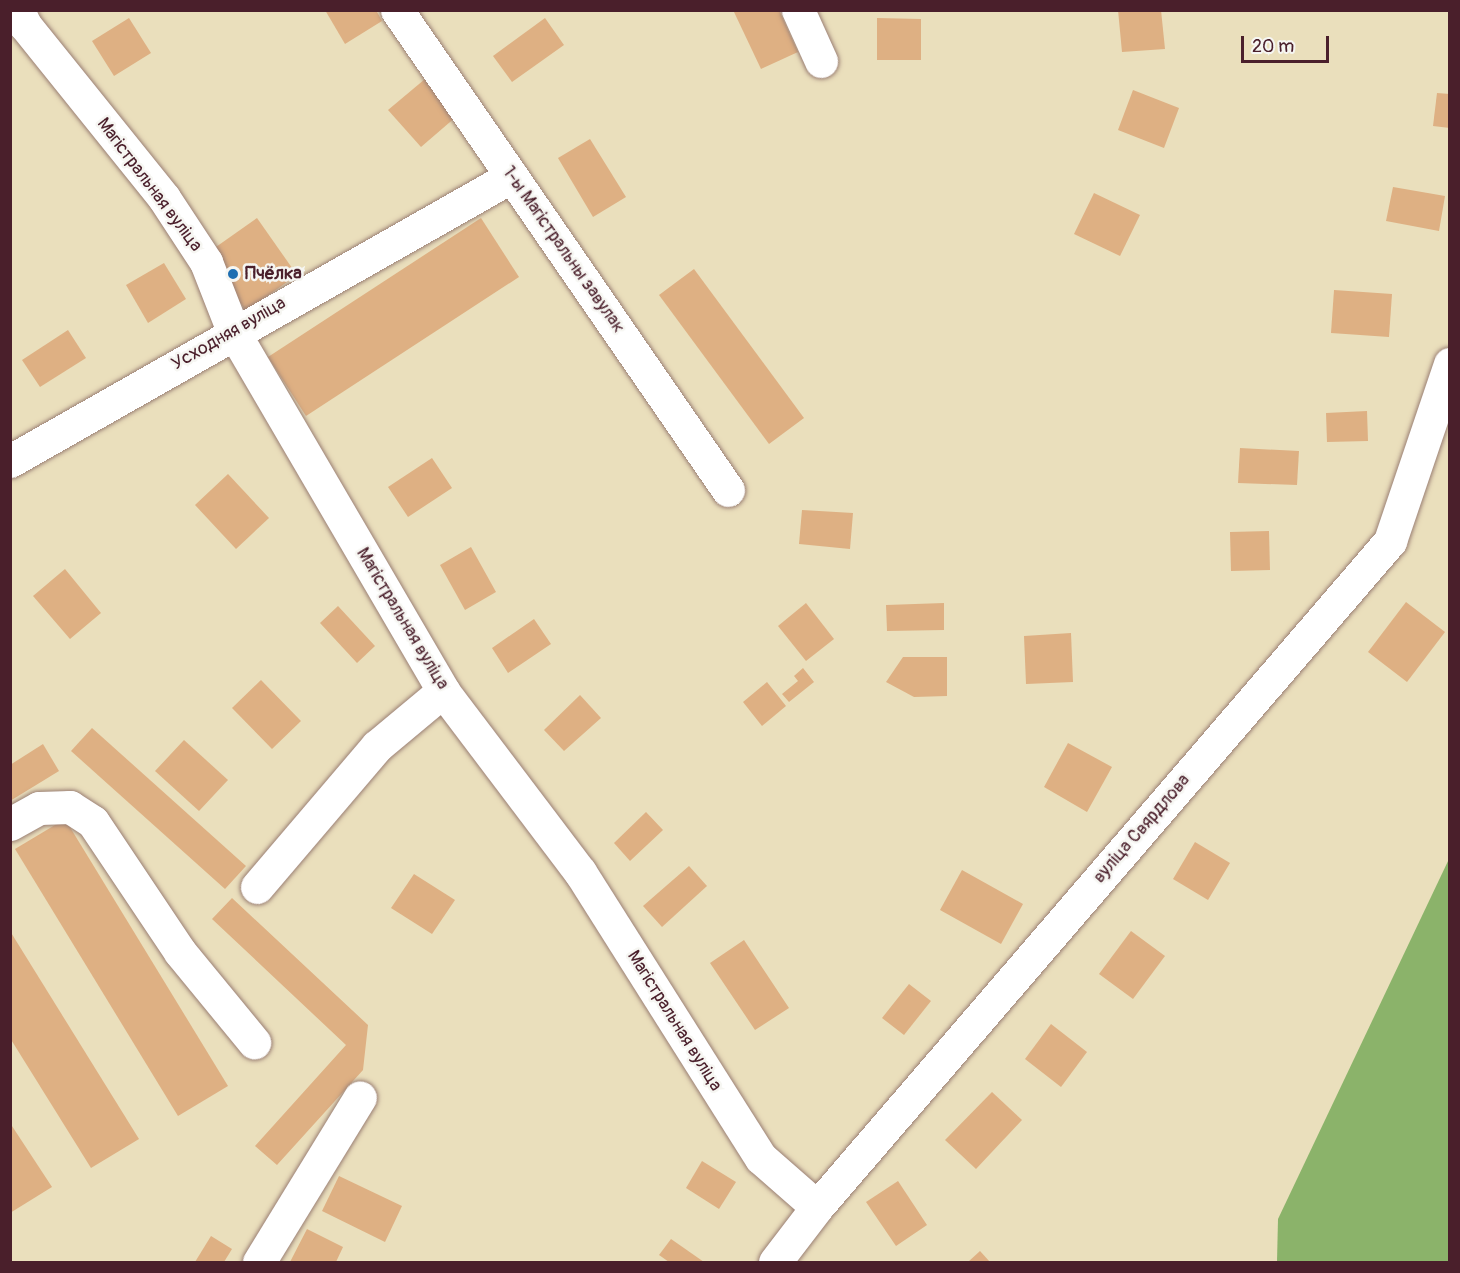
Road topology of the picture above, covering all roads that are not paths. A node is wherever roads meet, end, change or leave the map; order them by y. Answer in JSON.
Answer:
{"nodes":[{"id":1,"x":397,"y":10,"type":"edge"},
{"id":2,"x":798,"y":10,"type":"edge"},
{"id":3,"x":26,"y":20,"type":"edge"},
{"id":4,"x":821,"y":61,"type":"dead end"},
{"id":5,"x":512,"y":176,"type":"junction"},
{"id":6,"x":233,"y":332,"type":"junction"},
{"id":7,"x":1449,"y":364,"type":"edge"},
{"id":8,"x":10,"y":461,"type":"edge"},
{"id":9,"x":728,"y":490,"type":"dead end"},
{"id":10,"x":443,"y":691,"type":"junction"},
{"id":11,"x":10,"y":824,"type":"edge"},
{"id":12,"x":257,"y":887,"type":"dead end"},
{"id":13,"x":254,"y":1042,"type":"dead end"},
{"id":14,"x":360,"y":1097,"type":"dead end"},
{"id":15,"x":817,"y":1207,"type":"junction"},
{"id":16,"x":259,"y":1263,"type":"edge"},
{"id":17,"x":775,"y":1263,"type":"edge"}],
"edges":[{"from":1,"to":5,"type":"street","name":"1-ы Магістральны завулак"},
{"from":2,"to":4,"type":"street"},
{"from":3,"to":6,"type":"street","name":"Магістральная вуліца"},
{"from":5,"to":6,"type":"street","name":"Усходняя вуліца"},
{"from":5,"to":9,"type":"street","name":"1-ы Магістральны завулак"},
{"from":6,"to":8,"type":"street","name":"Усходняя вуліца"},
{"from":6,"to":10,"type":"street","name":"Магістральная вуліца"},
{"from":7,"to":15,"type":"street","name":"вуліца Свярдлова"},
{"from":10,"to":12,"type":"street"},
{"from":10,"to":15,"type":"street","name":"Магістральная вуліца"},
{"from":11,"to":13,"type":"street"},
{"from":14,"to":16,"type":"street"},
{"from":15,"to":17,"type":"street","name":"вуліца Свярдлова"}]}
